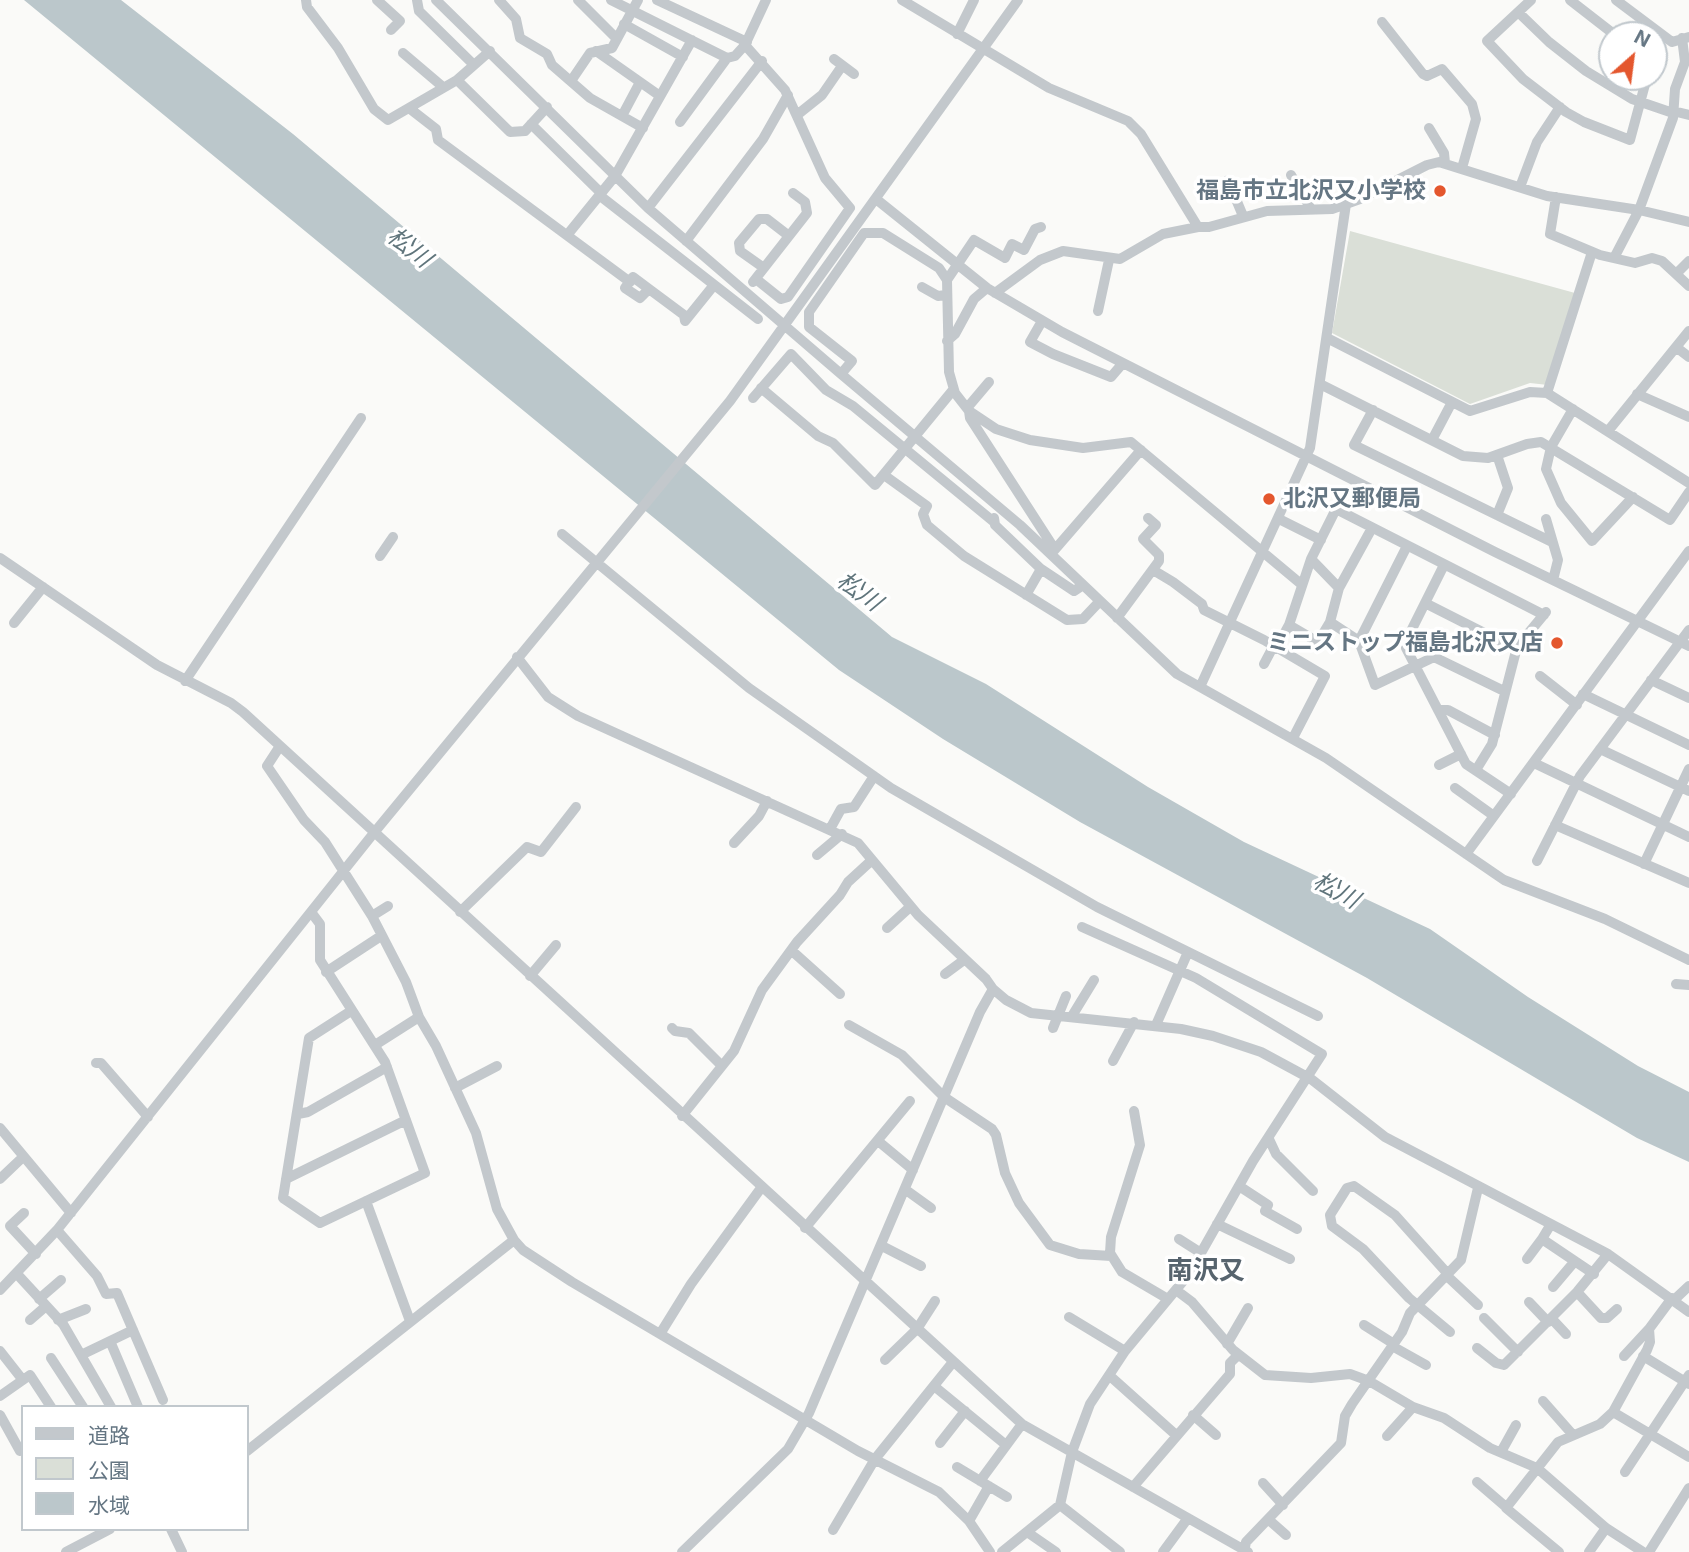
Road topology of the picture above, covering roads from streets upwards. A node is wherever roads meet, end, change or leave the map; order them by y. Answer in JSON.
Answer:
{"nodes":[{"id":1,"x":306,"y":0,"type":"edge"},
{"id":2,"x":377,"y":0,"type":"edge"},
{"id":3,"x":417,"y":0,"type":"edge"},
{"id":4,"x":499,"y":0,"type":"edge"},
{"id":5,"x":578,"y":0,"type":"edge"},
{"id":6,"x":611,"y":0,"type":"edge"},
{"id":7,"x":638,"y":0,"type":"edge"},
{"id":8,"x":657,"y":0,"type":"edge"},
{"id":9,"x":766,"y":0,"type":"edge"},
{"id":10,"x":902,"y":0,"type":"edge"},
{"id":11,"x":974,"y":0,"type":"edge"},
{"id":12,"x":1018,"y":0,"type":"edge"},
{"id":13,"x":1531,"y":0,"type":"edge"},
{"id":14,"x":1570,"y":0,"type":"edge"},
{"id":15,"x":1616,"y":0,"type":"edge"},
{"id":16,"x":442,"y":2,"type":"edge"},
{"id":17,"x":631,"y":10,"type":"junction"},
{"id":18,"x":1518,"y":12,"type":"junction"},
{"id":19,"x":1382,"y":22,"type":"dead end"},
{"id":20,"x":1598,"y":22,"type":"edge"},
{"id":21,"x":624,"y":24,"type":"junction"},
{"id":22,"x":391,"y":30,"type":"dead end"},
{"id":23,"x":957,"y":34,"type":"junction"},
{"id":24,"x":1685,"y":37,"type":"edge"},
{"id":25,"x":617,"y":39,"type":"junction"},
{"id":26,"x":692,"y":40,"type":"junction"},
{"id":27,"x":746,"y":43,"type":"junction"},
{"id":28,"x":982,"y":50,"type":"junction"},
{"id":29,"x":490,"y":51,"type":"junction"},
{"id":30,"x":596,"y":51,"type":"junction"},
{"id":31,"x":403,"y":53,"type":"dead end"},
{"id":32,"x":683,"y":57,"type":"junction"},
{"id":33,"x":727,"y":58,"type":"junction"},
{"id":34,"x":762,"y":61,"type":"junction"},
{"id":35,"x":474,"y":65,"type":"junction"},
{"id":36,"x":855,"y":74,"type":"dead end"},
{"id":37,"x":457,"y":80,"type":"junction"},
{"id":38,"x":571,"y":81,"type":"junction"},
{"id":39,"x":639,"y":84,"type":"junction"},
{"id":40,"x":443,"y":87,"type":"junction"},
{"id":41,"x":1644,"y":91,"type":"edge"},
{"id":42,"x":788,"y":95,"type":"junction"},
{"id":43,"x":660,"y":96,"type":"junction"},
{"id":44,"x":1642,"y":103,"type":"junction"},
{"id":45,"x":547,"y":107,"type":"junction"},
{"id":46,"x":1560,"y":107,"type":"junction"},
{"id":47,"x":409,"y":108,"type":"junction"},
{"id":48,"x":1673,"y":112,"type":"junction"},
{"id":49,"x":797,"y":115,"type":"junction"},
{"id":50,"x":1689,"y":115,"type":"edge"},
{"id":51,"x":622,"y":116,"type":"junction"},
{"id":52,"x":680,"y":122,"type":"dead end"},
{"id":53,"x":531,"y":124,"type":"junction"},
{"id":54,"x":643,"y":128,"type":"junction"},
{"id":55,"x":1429,"y":128,"type":"dead end"},
{"id":56,"x":1445,"y":163,"type":"junction"},
{"id":57,"x":1462,"y":168,"type":"junction"},
{"id":58,"x":1291,"y":175,"type":"dead end"},
{"id":59,"x":615,"y":176,"type":"junction"},
{"id":60,"x":1228,"y":180,"type":"dead end"},
{"id":61,"x":1520,"y":187,"type":"junction"},
{"id":62,"x":793,"y":193,"type":"dead end"},
{"id":63,"x":600,"y":194,"type":"junction"},
{"id":64,"x":1556,"y":197,"type":"junction"},
{"id":65,"x":876,"y":199,"type":"junction"},
{"id":66,"x":1346,"y":204,"type":"junction"},
{"id":67,"x":648,"y":208,"type":"junction"},
{"id":68,"x":1311,"y":209,"type":"junction"},
{"id":69,"x":1639,"y":210,"type":"junction"},
{"id":70,"x":1243,"y":216,"type":"junction"},
{"id":71,"x":1170,"y":220,"type":"dead end"},
{"id":72,"x":1689,"y":222,"type":"edge"},
{"id":73,"x":1041,"y":226,"type":"dead end"},
{"id":74,"x":1198,"y":227,"type":"junction"},
{"id":75,"x":1181,"y":229,"type":"junction"},
{"id":76,"x":568,"y":234,"type":"junction"},
{"id":77,"x":789,"y":236,"type":"junction"},
{"id":78,"x":686,"y":241,"type":"junction"},
{"id":79,"x":1592,"y":252,"type":"junction"},
{"id":80,"x":1615,"y":258,"type":"junction"},
{"id":81,"x":1109,"y":260,"type":"junction"},
{"id":82,"x":1689,"y":261,"type":"edge"},
{"id":83,"x":957,"y":265,"type":"junction"},
{"id":84,"x":764,"y":268,"type":"junction"},
{"id":85,"x":1677,"y":273,"type":"junction"},
{"id":86,"x":756,"y":278,"type":"junction"},
{"id":87,"x":947,"y":280,"type":"junction"},
{"id":88,"x":714,"y":285,"type":"junction"},
{"id":89,"x":1689,"y":286,"type":"edge"},
{"id":90,"x":922,"y":287,"type":"dead end"},
{"id":91,"x":991,"y":290,"type":"junction"},
{"id":92,"x":744,"y":292,"type":"junction"},
{"id":93,"x":946,"y":295,"type":"junction"},
{"id":94,"x":1098,"y":310,"type":"dead end"},
{"id":95,"x":758,"y":319,"type":"dead end"},
{"id":96,"x":1042,"y":321,"type":"junction"},
{"id":97,"x":785,"y":327,"type":"junction"},
{"id":98,"x":1689,"y":331,"type":"edge"},
{"id":99,"x":1327,"y":338,"type":"junction"},
{"id":100,"x":947,"y":341,"type":"junction"},
{"id":101,"x":1675,"y":347,"type":"junction"},
{"id":102,"x":1689,"y":357,"type":"edge"},
{"id":103,"x":1123,"y":363,"type":"junction"},
{"id":104,"x":841,"y":374,"type":"junction"},
{"id":105,"x":989,"y":382,"type":"dead end"},
{"id":106,"x":1320,"y":384,"type":"junction"},
{"id":107,"x":761,"y":388,"type":"junction"},
{"id":108,"x":953,"y":390,"type":"junction"},
{"id":109,"x":1548,"y":393,"type":"junction"},
{"id":110,"x":1637,"y":394,"type":"junction"},
{"id":111,"x":753,"y":398,"type":"dead end"},
{"id":112,"x":1452,"y":402,"type":"junction"},
{"id":113,"x":968,"y":409,"type":"junction"},
{"id":114,"x":1573,"y":409,"type":"junction"},
{"id":115,"x":1373,"y":410,"type":"junction"},
{"id":116,"x":1689,"y":417,"type":"edge"},
{"id":117,"x":361,"y":418,"type":"dead end"},
{"id":118,"x":1608,"y":431,"type":"junction"},
{"id":119,"x":915,"y":438,"type":"junction"},
{"id":120,"x":1432,"y":440,"type":"junction"},
{"id":121,"x":1550,"y":447,"type":"junction"},
{"id":122,"x":904,"y":450,"type":"junction"},
{"id":123,"x":1141,"y":450,"type":"junction"},
{"id":124,"x":1497,"y":455,"type":"junction"},
{"id":125,"x":1307,"y":457,"type":"junction"},
{"id":126,"x":884,"y":475,"type":"junction"},
{"id":127,"x":1689,"y":483,"type":"edge"},
{"id":128,"x":1689,"y":492,"type":"edge"},
{"id":129,"x":1633,"y":497,"type":"junction"},
{"id":130,"x":996,"y":505,"type":"junction"},
{"id":131,"x":1497,"y":515,"type":"junction"},
{"id":132,"x":1148,"y":518,"type":"dead end"},
{"id":133,"x":1279,"y":519,"type":"junction"},
{"id":134,"x":1546,"y":519,"type":"dead end"},
{"id":135,"x":994,"y":522,"type":"junction"},
{"id":136,"x":1372,"y":528,"type":"junction"},
{"id":137,"x":562,"y":534,"type":"dead end"},
{"id":138,"x":393,"y":537,"type":"dead end"},
{"id":139,"x":1321,"y":540,"type":"junction"},
{"id":140,"x":1552,"y":542,"type":"junction"},
{"id":141,"x":1407,"y":546,"type":"junction"},
{"id":142,"x":1264,"y":551,"type":"junction"},
{"id":143,"x":1689,"y":551,"type":"edge"},
{"id":144,"x":1051,"y":554,"type":"junction"},
{"id":145,"x":380,"y":556,"type":"dead end"},
{"id":146,"x":0,"y":558,"type":"edge"},
{"id":147,"x":1311,"y":559,"type":"junction"},
{"id":148,"x":598,"y":560,"type":"junction"},
{"id":149,"x":1444,"y":565,"type":"junction"},
{"id":150,"x":1041,"y":569,"type":"junction"},
{"id":151,"x":1153,"y":569,"type":"junction"},
{"id":152,"x":1553,"y":580,"type":"junction"},
{"id":153,"x":1301,"y":584,"type":"junction"},
{"id":154,"x":1083,"y":585,"type":"junction"},
{"id":155,"x":43,"y":587,"type":"junction"},
{"id":156,"x":1339,"y":588,"type":"junction"},
{"id":157,"x":1026,"y":595,"type":"junction"},
{"id":158,"x":1100,"y":601,"type":"junction"},
{"id":159,"x":1425,"y":603,"type":"junction"},
{"id":160,"x":1117,"y":618,"type":"junction"},
{"id":161,"x":1635,"y":620,"type":"junction"},
{"id":162,"x":1229,"y":621,"type":"junction"},
{"id":163,"x":1330,"y":622,"type":"junction"},
{"id":164,"x":14,"y":623,"type":"dead end"},
{"id":165,"x":1289,"y":625,"type":"junction"},
{"id":166,"x":1689,"y":630,"type":"edge"},
{"id":167,"x":1359,"y":641,"type":"junction"},
{"id":168,"x":1684,"y":644,"type":"edge"},
{"id":169,"x":1275,"y":648,"type":"junction"},
{"id":170,"x":1516,"y":649,"type":"junction"},
{"id":171,"x":517,"y":657,"type":"junction"},
{"id":172,"x":1264,"y":664,"type":"dead end"},
{"id":173,"x":1415,"y":664,"type":"junction"},
{"id":174,"x":1540,"y":676,"type":"dead end"},
{"id":175,"x":1651,"y":680,"type":"junction"},
{"id":176,"x":185,"y":681,"type":"junction"},
{"id":177,"x":1200,"y":687,"type":"junction"},
{"id":178,"x":1504,"y":691,"type":"junction"},
{"id":179,"x":1689,"y":698,"type":"edge"},
{"id":180,"x":1580,"y":700,"type":"junction"},
{"id":181,"x":1438,"y":710,"type":"junction"},
{"id":182,"x":1625,"y":715,"type":"junction"},
{"id":183,"x":1495,"y":735,"type":"junction"},
{"id":184,"x":1293,"y":738,"type":"junction"},
{"id":185,"x":1689,"y":745,"type":"edge"},
{"id":186,"x":279,"y":746,"type":"junction"},
{"id":187,"x":1600,"y":749,"type":"junction"},
{"id":188,"x":1461,"y":754,"type":"junction"},
{"id":189,"x":1534,"y":763,"type":"junction"},
{"id":190,"x":1439,"y":765,"type":"dead end"},
{"id":191,"x":1689,"y":769,"type":"edge"},
{"id":192,"x":1476,"y":771,"type":"junction"},
{"id":193,"x":874,"y":776,"type":"junction"},
{"id":194,"x":1576,"y":783,"type":"junction"},
{"id":195,"x":1455,"y":788,"type":"dead end"},
{"id":196,"x":1685,"y":789,"type":"edge"},
{"id":197,"x":1511,"y":794,"type":"junction"},
{"id":198,"x":767,"y":801,"type":"junction"},
{"id":199,"x":576,"y":807,"type":"dead end"},
{"id":200,"x":1494,"y":816,"type":"junction"},
{"id":201,"x":1555,"y":825,"type":"junction"},
{"id":202,"x":1662,"y":825,"type":"junction"},
{"id":203,"x":830,"y":829,"type":"junction"},
{"id":204,"x":373,"y":834,"type":"junction"},
{"id":205,"x":842,"y":834,"type":"junction"},
{"id":206,"x":1689,"y":837,"type":"edge"},
{"id":207,"x":734,"y":843,"type":"dead end"},
{"id":208,"x":1466,"y":854,"type":"junction"},
{"id":209,"x":817,"y":855,"type":"dead end"},
{"id":210,"x":872,"y":860,"type":"junction"},
{"id":211,"x":1537,"y":861,"type":"dead end"},
{"id":212,"x":1644,"y":864,"type":"junction"},
{"id":213,"x":343,"y":873,"type":"junction"},
{"id":214,"x":1689,"y":883,"type":"edge"},
{"id":215,"x":388,"y":906,"type":"dead end"},
{"id":216,"x":910,"y":907,"type":"junction"},
{"id":217,"x":311,"y":912,"type":"junction"},
{"id":218,"x":460,"y":912,"type":"junction"},
{"id":219,"x":372,"y":916,"type":"junction"},
{"id":220,"x":1082,"y":927,"type":"dead end"},
{"id":221,"x":887,"y":928,"type":"dead end"},
{"id":222,"x":381,"y":936,"type":"junction"},
{"id":223,"x":556,"y":945,"type":"dead end"},
{"id":224,"x":791,"y":950,"type":"junction"},
{"id":225,"x":1188,"y":952,"type":"junction"},
{"id":226,"x":964,"y":960,"type":"junction"},
{"id":227,"x":1689,"y":960,"type":"edge"},
{"id":228,"x":1180,"y":971,"type":"junction"},
{"id":229,"x":326,"y":972,"type":"junction"},
{"id":230,"x":945,"y":974,"type":"dead end"},
{"id":231,"x":530,"y":976,"type":"junction"},
{"id":232,"x":1094,"y":980,"type":"dead end"},
{"id":233,"x":1676,"y":984,"type":"dead end"},
{"id":234,"x":1689,"y":985,"type":"edge"},
{"id":235,"x":993,"y":989,"type":"junction"},
{"id":236,"x":840,"y":995,"type":"dead end"},
{"id":237,"x":1066,"y":996,"type":"dead end"},
{"id":238,"x":351,"y":1011,"type":"junction"},
{"id":239,"x":1058,"y":1016,"type":"junction"},
{"id":240,"x":1072,"y":1016,"type":"junction"},
{"id":241,"x":1318,"y":1016,"type":"dead end"},
{"id":242,"x":419,"y":1017,"type":"junction"},
{"id":243,"x":1134,"y":1022,"type":"junction"},
{"id":244,"x":849,"y":1025,"type":"dead end"},
{"id":245,"x":1156,"y":1026,"type":"junction"},
{"id":246,"x":672,"y":1028,"type":"dead end"},
{"id":247,"x":1053,"y":1028,"type":"dead end"},
{"id":248,"x":375,"y":1045,"type":"junction"},
{"id":249,"x":1113,"y":1061,"type":"dead end"},
{"id":250,"x":96,"y":1063,"type":"dead end"},
{"id":251,"x":497,"y":1066,"type":"dead end"},
{"id":252,"x":722,"y":1066,"type":"junction"},
{"id":253,"x":387,"y":1067,"type":"junction"},
{"id":254,"x":1305,"y":1079,"type":"junction"},
{"id":255,"x":455,"y":1088,"type":"junction"},
{"id":256,"x":944,"y":1097,"type":"junction"},
{"id":257,"x":910,"y":1101,"type":"dead end"},
{"id":258,"x":1134,"y":1111,"type":"dead end"},
{"id":259,"x":298,"y":1114,"type":"junction"},
{"id":260,"x":682,"y":1115,"type":"junction"},
{"id":261,"x":148,"y":1117,"type":"junction"},
{"id":262,"x":406,"y":1120,"type":"junction"},
{"id":263,"x":0,"y":1128,"type":"edge"},
{"id":264,"x":1269,"y":1139,"type":"junction"},
{"id":265,"x":878,"y":1140,"type":"junction"},
{"id":266,"x":23,"y":1157,"type":"junction"},
{"id":267,"x":913,"y":1170,"type":"junction"},
{"id":268,"x":0,"y":1178,"type":"edge"},
{"id":269,"x":286,"y":1179,"type":"junction"},
{"id":270,"x":1239,"y":1186,"type":"junction"},
{"id":271,"x":761,"y":1188,"type":"junction"},
{"id":272,"x":1478,"y":1188,"type":"junction"},
{"id":273,"x":906,"y":1190,"type":"junction"},
{"id":274,"x":1313,"y":1191,"type":"dead end"},
{"id":275,"x":366,"y":1201,"type":"junction"},
{"id":276,"x":931,"y":1208,"type":"dead end"},
{"id":277,"x":24,"y":1213,"type":"dead end"},
{"id":278,"x":71,"y":1213,"type":"junction"},
{"id":279,"x":1217,"y":1224,"type":"junction"},
{"id":280,"x":1551,"y":1224,"type":"junction"},
{"id":281,"x":805,"y":1228,"type":"junction"},
{"id":282,"x":1297,"y":1229,"type":"dead end"},
{"id":283,"x":57,"y":1230,"type":"junction"},
{"id":284,"x":1179,"y":1239,"type":"dead end"},
{"id":285,"x":1542,"y":1239,"type":"junction"},
{"id":286,"x":514,"y":1240,"type":"junction"},
{"id":287,"x":882,"y":1246,"type":"junction"},
{"id":288,"x":1201,"y":1253,"type":"junction"},
{"id":289,"x":36,"y":1254,"type":"junction"},
{"id":290,"x":1608,"y":1254,"type":"junction"},
{"id":291,"x":1111,"y":1256,"type":"junction"},
{"id":292,"x":1290,"y":1258,"type":"dead end"},
{"id":293,"x":1527,"y":1259,"type":"dead end"},
{"id":294,"x":1575,"y":1261,"type":"junction"},
{"id":295,"x":921,"y":1266,"type":"dead end"},
{"id":296,"x":17,"y":1274,"type":"junction"},
{"id":297,"x":1446,"y":1274,"type":"junction"},
{"id":298,"x":1594,"y":1274,"type":"junction"},
{"id":299,"x":61,"y":1280,"type":"dead end"},
{"id":300,"x":864,"y":1281,"type":"junction"},
{"id":301,"x":1689,"y":1286,"type":"edge"},
{"id":302,"x":1553,"y":1287,"type":"dead end"},
{"id":303,"x":0,"y":1290,"type":"edge"},
{"id":304,"x":1176,"y":1290,"type":"junction"},
{"id":305,"x":1577,"y":1292,"type":"junction"},
{"id":306,"x":1168,"y":1299,"type":"junction"},
{"id":307,"x":1673,"y":1299,"type":"junction"},
{"id":308,"x":935,"y":1301,"type":"dead end"},
{"id":309,"x":1529,"y":1302,"type":"dead end"},
{"id":310,"x":42,"y":1303,"type":"junction"},
{"id":311,"x":1478,"y":1305,"type":"dead end"},
{"id":312,"x":1417,"y":1306,"type":"junction"},
{"id":313,"x":86,"y":1308,"type":"dead end"},
{"id":314,"x":1248,"y":1308,"type":"dead end"},
{"id":315,"x":1617,"y":1308,"type":"dead end"},
{"id":316,"x":1689,"y":1312,"type":"edge"},
{"id":317,"x":1069,"y":1317,"type":"dead end"},
{"id":318,"x":1484,"y":1318,"type":"dead end"},
{"id":319,"x":30,"y":1320,"type":"dead end"},
{"id":320,"x":58,"y":1320,"type":"junction"},
{"id":321,"x":1550,"y":1320,"type":"junction"},
{"id":322,"x":411,"y":1321,"type":"junction"},
{"id":323,"x":1364,"y":1325,"type":"dead end"},
{"id":324,"x":917,"y":1329,"type":"junction"},
{"id":325,"x":1648,"y":1329,"type":"junction"},
{"id":326,"x":133,"y":1330,"type":"junction"},
{"id":327,"x":1450,"y":1332,"type":"dead end"},
{"id":328,"x":660,"y":1334,"type":"junction"},
{"id":329,"x":1566,"y":1334,"type":"dead end"},
{"id":330,"x":110,"y":1341,"type":"junction"},
{"id":331,"x":1227,"y":1344,"type":"junction"},
{"id":332,"x":1393,"y":1345,"type":"junction"},
{"id":333,"x":1477,"y":1348,"type":"dead end"},
{"id":334,"x":1125,"y":1350,"type":"junction"},
{"id":335,"x":0,"y":1352,"type":"edge"},
{"id":336,"x":1518,"y":1352,"type":"junction"},
{"id":337,"x":81,"y":1355,"type":"junction"},
{"id":338,"x":1238,"y":1355,"type":"junction"},
{"id":339,"x":1624,"y":1356,"type":"dead end"},
{"id":340,"x":1643,"y":1356,"type":"junction"},
{"id":341,"x":51,"y":1358,"type":"dead end"},
{"id":342,"x":885,"y":1360,"type":"dead end"},
{"id":343,"x":953,"y":1362,"type":"junction"},
{"id":344,"x":1426,"y":1365,"type":"dead end"},
{"id":345,"x":1110,"y":1376,"type":"junction"},
{"id":346,"x":96,"y":1378,"type":"junction"},
{"id":347,"x":22,"y":1379,"type":"junction"},
{"id":348,"x":1687,"y":1380,"type":"edge"},
{"id":349,"x":1369,"y":1381,"type":"junction"},
{"id":350,"x":934,"y":1386,"type":"junction"},
{"id":351,"x":75,"y":1390,"type":"junction"},
{"id":352,"x":0,"y":1396,"type":"edge"},
{"id":353,"x":163,"y":1400,"type":"dead end"},
{"id":354,"x":1543,"y":1401,"type":"dead end"},
{"id":355,"x":50,"y":1405,"type":"edge"},
{"id":356,"x":82,"y":1405,"type":"edge"},
{"id":357,"x":110,"y":1405,"type":"edge"},
{"id":358,"x":137,"y":1405,"type":"edge"},
{"id":359,"x":1413,"y":1407,"type":"junction"},
{"id":360,"x":964,"y":1411,"type":"junction"},
{"id":361,"x":1613,"y":1412,"type":"junction"},
{"id":362,"x":0,"y":1415,"type":"edge"},
{"id":363,"x":1193,"y":1415,"type":"junction"},
{"id":364,"x":804,"y":1420,"type":"junction"},
{"id":365,"x":1022,"y":1424,"type":"junction"},
{"id":366,"x":1516,"y":1425,"type":"dead end"},
{"id":367,"x":1175,"y":1434,"type":"junction"},
{"id":368,"x":1216,"y":1435,"type":"dead end"},
{"id":369,"x":1573,"y":1435,"type":"junction"},
{"id":370,"x":1650,"y":1435,"type":"junction"},
{"id":371,"x":1387,"y":1437,"type":"dead end"},
{"id":372,"x":940,"y":1443,"type":"dead end"},
{"id":373,"x":1006,"y":1445,"type":"junction"},
{"id":374,"x":248,"y":1450,"type":"edge"},
{"id":375,"x":20,"y":1451,"type":"dead end"},
{"id":376,"x":1072,"y":1451,"type":"junction"},
{"id":377,"x":1502,"y":1452,"type":"junction"},
{"id":378,"x":1689,"y":1457,"type":"edge"},
{"id":379,"x":875,"y":1459,"type":"junction"},
{"id":380,"x":957,"y":1467,"type":"dead end"},
{"id":381,"x":1537,"y":1468,"type":"junction"},
{"id":382,"x":1625,"y":1472,"type":"dead end"},
{"id":383,"x":1477,"y":1482,"type":"dead end"},
{"id":384,"x":985,"y":1483,"type":"junction"},
{"id":385,"x":1263,"y":1483,"type":"dead end"},
{"id":386,"x":1133,"y":1487,"type":"junction"},
{"id":387,"x":1689,"y":1488,"type":"edge"},
{"id":388,"x":1007,"y":1497,"type":"dead end"},
{"id":389,"x":1060,"y":1505,"type":"junction"},
{"id":390,"x":1283,"y":1505,"type":"junction"},
{"id":391,"x":1506,"y":1507,"type":"junction"},
{"id":392,"x":1188,"y":1518,"type":"junction"},
{"id":393,"x":1269,"y":1520,"type":"junction"},
{"id":394,"x":970,"y":1521,"type":"junction"},
{"id":395,"x":1606,"y":1528,"type":"junction"},
{"id":396,"x":833,"y":1530,"type":"dead end"},
{"id":397,"x":106,"y":1531,"type":"edge"},
{"id":398,"x":172,"y":1531,"type":"edge"},
{"id":399,"x":1027,"y":1532,"type":"junction"},
{"id":400,"x":1286,"y":1535,"type":"dead end"},
{"id":401,"x":66,"y":1552,"type":"edge"},
{"id":402,"x":182,"y":1552,"type":"edge"},
{"id":403,"x":682,"y":1552,"type":"edge"},
{"id":404,"x":990,"y":1552,"type":"edge"},
{"id":405,"x":1002,"y":1552,"type":"edge"},
{"id":406,"x":1056,"y":1552,"type":"edge"},
{"id":407,"x":1120,"y":1552,"type":"edge"},
{"id":408,"x":1163,"y":1552,"type":"edge"},
{"id":409,"x":1246,"y":1552,"type":"edge"},
{"id":410,"x":1559,"y":1552,"type":"edge"},
{"id":411,"x":1590,"y":1552,"type":"edge"},
{"id":412,"x":1643,"y":1552,"type":"edge"},
{"id":413,"x":1649,"y":1552,"type":"edge"}],
"edges":[{"from":1,"to":47,"type":"street"},
{"from":2,"to":22,"type":"street"},
{"from":3,"to":35,"type":"street"},
{"from":4,"to":38,"type":"street"},
{"from":5,"to":25,"type":"street"},
{"from":6,"to":17,"type":"street"},
{"from":7,"to":17,"type":"street"},
{"from":8,"to":27,"type":"street"},
{"from":9,"to":27,"type":"street"},
{"from":10,"to":23,"type":"street"},
{"from":11,"to":23,"type":"street"},
{"from":12,"to":28,"type":"street"},
{"from":13,"to":18,"type":"street"},
{"from":14,"to":20,"type":"street"},
{"from":15,"to":24,"type":"street"},
{"from":16,"to":29,"type":"street"},
{"from":17,"to":21,"type":"street"},
{"from":17,"to":26,"type":"street"},
{"from":18,"to":44,"type":"street"},
{"from":18,"to":46,"type":"street"},
{"from":19,"to":57,"type":"street"},
{"from":21,"to":25,"type":"street"},
{"from":21,"to":32,"type":"street"},
{"from":23,"to":28,"type":"street"},
{"from":24,"to":48,"type":"street"},
{"from":25,"to":30,"type":"street"},
{"from":26,"to":32,"type":"street"},
{"from":26,"to":33,"type":"street"},
{"from":27,"to":33,"type":"street"},
{"from":27,"to":34,"type":"street"},
{"from":28,"to":65,"type":"street"},
{"from":28,"to":74,"type":"street"},
{"from":29,"to":35,"type":"street"},
{"from":29,"to":45,"type":"street"},
{"from":30,"to":38,"type":"street"},
{"from":30,"to":39,"type":"street"},
{"from":31,"to":40,"type":"street"},
{"from":32,"to":43,"type":"street"},
{"from":33,"to":52,"type":"street"},
{"from":34,"to":42,"type":"street"},
{"from":34,"to":67,"type":"street"},
{"from":35,"to":37,"type":"street"},
{"from":36,"to":49,"type":"street"},
{"from":37,"to":40,"type":"street"},
{"from":37,"to":53,"type":"street"},
{"from":38,"to":51,"type":"street"},
{"from":39,"to":43,"type":"street"},
{"from":39,"to":51,"type":"street"},
{"from":40,"to":47,"type":"street"},
{"from":41,"to":44,"type":"street"},
{"from":42,"to":49,"type":"street"},
{"from":42,"to":78,"type":"street"},
{"from":43,"to":54,"type":"street"},
{"from":44,"to":46,"type":"street"},
{"from":44,"to":48,"type":"street"},
{"from":45,"to":53,"type":"street"},
{"from":45,"to":59,"type":"street"},
{"from":46,"to":61,"type":"street"},
{"from":47,"to":76,"type":"street"},
{"from":48,"to":50,"type":"street"},
{"from":48,"to":69,"type":"street"},
{"from":49,"to":86,"type":"street"},
{"from":51,"to":54,"type":"street"},
{"from":53,"to":63,"type":"street"},
{"from":54,"to":59,"type":"street"},
{"from":55,"to":56,"type":"street"},
{"from":56,"to":57,"type":"street"},
{"from":56,"to":66,"type":"street"},
{"from":57,"to":61,"type":"street"},
{"from":58,"to":68,"type":"street"},
{"from":59,"to":63,"type":"street"},
{"from":59,"to":67,"type":"street"},
{"from":60,"to":70,"type":"street"},
{"from":61,"to":64,"type":"street"},
{"from":62,"to":77,"type":"street"},
{"from":63,"to":76,"type":"street"},
{"from":63,"to":88,"type":"street"},
{"from":64,"to":69,"type":"street"},
{"from":64,"to":79,"type":"street"},
{"from":65,"to":83,"type":"street"},
{"from":65,"to":97,"type":"street"},
{"from":66,"to":68,"type":"street"},
{"from":66,"to":99,"type":"street"},
{"from":67,"to":78,"type":"street"},
{"from":68,"to":70,"type":"street"},
{"from":69,"to":72,"type":"street"},
{"from":69,"to":80,"type":"street"},
{"from":70,"to":74,"type":"street"},
{"from":71,"to":75,"type":"street"},
{"from":73,"to":83,"type":"street"},
{"from":74,"to":75,"type":"street"},
{"from":75,"to":81,"type":"street"},
{"from":76,"to":88,"type":"street"},
{"from":77,"to":84,"type":"street"},
{"from":77,"to":84,"type":"street"},
{"from":78,"to":92,"type":"street"},
{"from":79,"to":80,"type":"street"},
{"from":79,"to":109,"type":"street"},
{"from":80,"to":85,"type":"street"},
{"from":81,"to":91,"type":"street"},
{"from":81,"to":94,"type":"street"},
{"from":82,"to":85,"type":"street"},
{"from":83,"to":87,"type":"street"},
{"from":83,"to":91,"type":"street"},
{"from":84,"to":86,"type":"street"},
{"from":85,"to":89,"type":"street"},
{"from":86,"to":92,"type":"street"},
{"from":87,"to":93,"type":"street"},
{"from":87,"to":104,"type":"street"},
{"from":88,"to":95,"type":"street"},
{"from":90,"to":93,"type":"street"},
{"from":91,"to":96,"type":"street"},
{"from":91,"to":100,"type":"street"},
{"from":92,"to":97,"type":"street"},
{"from":93,"to":100,"type":"street"},
{"from":96,"to":103,"type":"street"},
{"from":96,"to":103,"type":"street"},
{"from":97,"to":104,"type":"street"},
{"from":97,"to":148,"type":"street"},
{"from":98,"to":101,"type":"street"},
{"from":99,"to":106,"type":"street"},
{"from":99,"to":112,"type":"street"},
{"from":100,"to":108,"type":"street"},
{"from":101,"to":102,"type":"street"},
{"from":101,"to":110,"type":"street"},
{"from":103,"to":125,"type":"street"},
{"from":104,"to":119,"type":"street"},
{"from":105,"to":113,"type":"street"},
{"from":106,"to":115,"type":"street"},
{"from":106,"to":125,"type":"street"},
{"from":107,"to":111,"type":"street"},
{"from":107,"to":122,"type":"street"},
{"from":107,"to":126,"type":"street"},
{"from":108,"to":113,"type":"street"},
{"from":108,"to":119,"type":"street"},
{"from":109,"to":112,"type":"street"},
{"from":109,"to":114,"type":"street"},
{"from":110,"to":116,"type":"street"},
{"from":110,"to":118,"type":"street"},
{"from":112,"to":120,"type":"street"},
{"from":113,"to":123,"type":"street"},
{"from":113,"to":144,"type":"street"},
{"from":114,"to":118,"type":"street"},
{"from":114,"to":121,"type":"street"},
{"from":115,"to":120,"type":"street"},
{"from":115,"to":131,"type":"street"},
{"from":117,"to":176,"type":"street"},
{"from":118,"to":127,"type":"street"},
{"from":119,"to":122,"type":"street"},
{"from":119,"to":130,"type":"street"},
{"from":120,"to":124,"type":"street"},
{"from":121,"to":124,"type":"street"},
{"from":121,"to":129,"type":"street"},
{"from":121,"to":129,"type":"street"},
{"from":122,"to":126,"type":"street"},
{"from":122,"to":135,"type":"street"},
{"from":123,"to":142,"type":"street"},
{"from":123,"to":144,"type":"street"},
{"from":124,"to":131,"type":"street"},
{"from":125,"to":133,"type":"street"},
{"from":125,"to":152,"type":"street"},
{"from":126,"to":157,"type":"street"},
{"from":128,"to":129,"type":"street"},
{"from":130,"to":135,"type":"street"},
{"from":130,"to":144,"type":"street"},
{"from":131,"to":140,"type":"street"},
{"from":132,"to":151,"type":"street"},
{"from":133,"to":139,"type":"street"},
{"from":133,"to":142,"type":"street"},
{"from":134,"to":140,"type":"street"},
{"from":135,"to":150,"type":"street"},
{"from":136,"to":139,"type":"street"},
{"from":136,"to":141,"type":"street"},
{"from":136,"to":156,"type":"street"},
{"from":137,"to":148,"type":"street"},
{"from":138,"to":145,"type":"street"},
{"from":139,"to":147,"type":"street"},
{"from":140,"to":152,"type":"street"},
{"from":141,"to":149,"type":"street"},
{"from":141,"to":167,"type":"street"},
{"from":142,"to":153,"type":"street"},
{"from":142,"to":162,"type":"street"},
{"from":143,"to":161,"type":"street"},
{"from":144,"to":154,"type":"street"},
{"from":146,"to":155,"type":"street"},
{"from":147,"to":153,"type":"street"},
{"from":147,"to":156,"type":"street"},
{"from":148,"to":171,"type":"street"},
{"from":148,"to":193,"type":"street"},
{"from":149,"to":159,"type":"street"},
{"from":149,"to":170,"type":"street"},
{"from":150,"to":154,"type":"street"},
{"from":150,"to":157,"type":"street"},
{"from":151,"to":160,"type":"street"},
{"from":151,"to":162,"type":"street"},
{"from":152,"to":161,"type":"street"},
{"from":153,"to":165,"type":"street"},
{"from":154,"to":158,"type":"street"},
{"from":155,"to":164,"type":"street"},
{"from":155,"to":176,"type":"street"},
{"from":156,"to":163,"type":"street"},
{"from":157,"to":158,"type":"street"},
{"from":158,"to":160,"type":"street"},
{"from":159,"to":170,"type":"street"},
{"from":159,"to":173,"type":"street"},
{"from":160,"to":177,"type":"street"},
{"from":161,"to":168,"type":"street"},
{"from":161,"to":180,"type":"street"},
{"from":162,"to":169,"type":"street"},
{"from":162,"to":177,"type":"street"},
{"from":163,"to":165,"type":"street"},
{"from":163,"to":167,"type":"street"},
{"from":165,"to":169,"type":"street"},
{"from":166,"to":168,"type":"street"},
{"from":167,"to":173,"type":"street"},
{"from":168,"to":175,"type":"street"},
{"from":169,"to":172,"type":"street"},
{"from":169,"to":184,"type":"street"},
{"from":170,"to":178,"type":"street"},
{"from":171,"to":198,"type":"street"},
{"from":171,"to":204,"type":"street"},
{"from":173,"to":178,"type":"street"},
{"from":173,"to":181,"type":"street"},
{"from":174,"to":180,"type":"street"},
{"from":175,"to":179,"type":"street"},
{"from":175,"to":182,"type":"street"},
{"from":176,"to":186,"type":"street"},
{"from":177,"to":184,"type":"street"},
{"from":178,"to":183,"type":"street"},
{"from":180,"to":182,"type":"street"},
{"from":180,"to":189,"type":"street"},
{"from":181,"to":183,"type":"street"},
{"from":181,"to":188,"type":"street"},
{"from":182,"to":185,"type":"street"},
{"from":182,"to":187,"type":"street"},
{"from":183,"to":192,"type":"street"},
{"from":184,"to":208,"type":"street"},
{"from":186,"to":204,"type":"street"},
{"from":186,"to":213,"type":"street"},
{"from":187,"to":194,"type":"street"},
{"from":187,"to":196,"type":"street"},
{"from":188,"to":190,"type":"street"},
{"from":188,"to":192,"type":"street"},
{"from":189,"to":194,"type":"street"},
{"from":189,"to":197,"type":"street"},
{"from":191,"to":196,"type":"street"},
{"from":192,"to":197,"type":"street"},
{"from":193,"to":203,"type":"street"},
{"from":193,"to":225,"type":"street"},
{"from":194,"to":201,"type":"street"},
{"from":194,"to":202,"type":"street"},
{"from":195,"to":200,"type":"street"},
{"from":196,"to":202,"type":"street"},
{"from":197,"to":200,"type":"street"},
{"from":198,"to":203,"type":"street"},
{"from":198,"to":207,"type":"street"},
{"from":199,"to":218,"type":"street"},
{"from":200,"to":208,"type":"street"},
{"from":201,"to":211,"type":"street"},
{"from":201,"to":212,"type":"street"},
{"from":202,"to":206,"type":"street"},
{"from":202,"to":212,"type":"street"},
{"from":203,"to":205,"type":"street"},
{"from":204,"to":213,"type":"street"},
{"from":204,"to":218,"type":"street"},
{"from":205,"to":209,"type":"street"},
{"from":205,"to":210,"type":"street"},
{"from":208,"to":227,"type":"street"},
{"from":210,"to":216,"type":"street"},
{"from":210,"to":224,"type":"street"},
{"from":212,"to":214,"type":"street"},
{"from":213,"to":217,"type":"street"},
{"from":213,"to":219,"type":"street"},
{"from":215,"to":219,"type":"street"},
{"from":216,"to":221,"type":"street"},
{"from":216,"to":226,"type":"street"},
{"from":217,"to":229,"type":"street"},
{"from":217,"to":261,"type":"street"},
{"from":218,"to":231,"type":"street"},
{"from":219,"to":222,"type":"street"},
{"from":220,"to":228,"type":"street"},
{"from":222,"to":229,"type":"street"},
{"from":222,"to":242,"type":"street"},
{"from":223,"to":231,"type":"street"},
{"from":224,"to":236,"type":"street"},
{"from":224,"to":252,"type":"street"},
{"from":225,"to":228,"type":"street"},
{"from":225,"to":241,"type":"street"},
{"from":226,"to":230,"type":"street"},
{"from":226,"to":235,"type":"street"},
{"from":228,"to":245,"type":"street"},
{"from":228,"to":254,"type":"street"},
{"from":229,"to":238,"type":"street"},
{"from":231,"to":260,"type":"street"},
{"from":232,"to":240,"type":"street"},
{"from":233,"to":234,"type":"street"},
{"from":235,"to":239,"type":"street"},
{"from":235,"to":256,"type":"street"},
{"from":237,"to":239,"type":"street"},
{"from":238,"to":248,"type":"street"},
{"from":238,"to":259,"type":"street"},
{"from":239,"to":240,"type":"street"},
{"from":239,"to":247,"type":"street"},
{"from":240,"to":243,"type":"street"},
{"from":242,"to":248,"type":"street"},
{"from":242,"to":255,"type":"street"},
{"from":243,"to":245,"type":"street"},
{"from":243,"to":249,"type":"street"},
{"from":244,"to":256,"type":"street"},
{"from":245,"to":254,"type":"street"},
{"from":246,"to":252,"type":"street"},
{"from":248,"to":253,"type":"street"},
{"from":250,"to":261,"type":"street"},
{"from":251,"to":255,"type":"street"},
{"from":252,"to":260,"type":"street"},
{"from":253,"to":259,"type":"street"},
{"from":253,"to":262,"type":"street"},
{"from":254,"to":264,"type":"street"},
{"from":254,"to":272,"type":"street"},
{"from":255,"to":286,"type":"street"},
{"from":256,"to":267,"type":"street"},
{"from":256,"to":291,"type":"street"},
{"from":257,"to":265,"type":"street"},
{"from":258,"to":291,"type":"street"},
{"from":259,"to":269,"type":"street"},
{"from":260,"to":271,"type":"street"},
{"from":261,"to":278,"type":"street"},
{"from":262,"to":269,"type":"street"},
{"from":262,"to":275,"type":"street"},
{"from":263,"to":266,"type":"street"},
{"from":264,"to":270,"type":"street"},
{"from":264,"to":274,"type":"street"},
{"from":265,"to":267,"type":"street"},
{"from":265,"to":281,"type":"street"},
{"from":266,"to":268,"type":"street"},
{"from":266,"to":278,"type":"street"},
{"from":267,"to":273,"type":"street"},
{"from":269,"to":275,"type":"street"},
{"from":270,"to":279,"type":"street"},
{"from":270,"to":282,"type":"street"},
{"from":271,"to":281,"type":"street"},
{"from":271,"to":328,"type":"street"},
{"from":272,"to":280,"type":"street"},
{"from":272,"to":297,"type":"street"},
{"from":273,"to":276,"type":"street"},
{"from":273,"to":287,"type":"street"},
{"from":275,"to":322,"type":"street"},
{"from":277,"to":289,"type":"street"},
{"from":278,"to":283,"type":"street"},
{"from":279,"to":288,"type":"street"},
{"from":279,"to":292,"type":"street"},
{"from":280,"to":285,"type":"street"},
{"from":280,"to":290,"type":"street"},
{"from":281,"to":300,"type":"street"},
{"from":283,"to":289,"type":"street"},
{"from":283,"to":326,"type":"street"},
{"from":284,"to":288,"type":"street"},
{"from":285,"to":293,"type":"street"},
{"from":285,"to":294,"type":"street"},
{"from":286,"to":322,"type":"street"},
{"from":286,"to":328,"type":"street"},
{"from":287,"to":295,"type":"street"},
{"from":287,"to":300,"type":"street"},
{"from":288,"to":304,"type":"street"},
{"from":289,"to":296,"type":"street"},
{"from":290,"to":298,"type":"street"},
{"from":290,"to":307,"type":"street"},
{"from":291,"to":306,"type":"street"},
{"from":294,"to":298,"type":"street"},
{"from":294,"to":302,"type":"street"},
{"from":296,"to":303,"type":"street"},
{"from":296,"to":310,"type":"street"},
{"from":297,"to":311,"type":"street"},
{"from":297,"to":312,"type":"street"},
{"from":297,"to":312,"type":"street"},
{"from":298,"to":305,"type":"street"},
{"from":299,"to":310,"type":"street"},
{"from":300,"to":324,"type":"street"},
{"from":300,"to":364,"type":"street"},
{"from":301,"to":307,"type":"street"},
{"from":304,"to":306,"type":"street"},
{"from":304,"to":331,"type":"street"},
{"from":305,"to":315,"type":"street"},
{"from":305,"to":321,"type":"street"},
{"from":306,"to":334,"type":"street"},
{"from":307,"to":316,"type":"street"},
{"from":307,"to":325,"type":"street"},
{"from":308,"to":324,"type":"street"},
{"from":309,"to":321,"type":"street"},
{"from":310,"to":319,"type":"street"},
{"from":310,"to":320,"type":"street"},
{"from":312,"to":327,"type":"street"},
{"from":312,"to":332,"type":"street"},
{"from":313,"to":320,"type":"street"},
{"from":314,"to":331,"type":"street"},
{"from":317,"to":334,"type":"street"},
{"from":318,"to":336,"type":"street"},
{"from":320,"to":337,"type":"street"},
{"from":321,"to":329,"type":"street"},
{"from":321,"to":336,"type":"street"},
{"from":322,"to":374,"type":"street"},
{"from":323,"to":332,"type":"street"},
{"from":324,"to":342,"type":"street"},
{"from":324,"to":343,"type":"street"},
{"from":325,"to":339,"type":"street"},
{"from":325,"to":340,"type":"street"},
{"from":326,"to":330,"type":"street"},
{"from":326,"to":353,"type":"street"},
{"from":328,"to":364,"type":"street"},
{"from":330,"to":337,"type":"street"},
{"from":330,"to":358,"type":"street"},
{"from":331,"to":338,"type":"street"},
{"from":332,"to":344,"type":"street"},
{"from":332,"to":349,"type":"street"},
{"from":333,"to":336,"type":"street"},
{"from":334,"to":345,"type":"street"},
{"from":335,"to":347,"type":"street"},
{"from":337,"to":346,"type":"street"},
{"from":338,"to":349,"type":"street"},
{"from":338,"to":363,"type":"street"},
{"from":340,"to":348,"type":"street"},
{"from":340,"to":361,"type":"street"},
{"from":341,"to":351,"type":"street"},
{"from":343,"to":350,"type":"street"},
{"from":343,"to":365,"type":"street"},
{"from":345,"to":367,"type":"street"},
{"from":345,"to":376,"type":"street"},
{"from":346,"to":351,"type":"street"},
{"from":346,"to":357,"type":"street"},
{"from":347,"to":352,"type":"street"},
{"from":347,"to":355,"type":"street"},
{"from":348,"to":370,"type":"street"},
{"from":349,"to":359,"type":"street"},
{"from":349,"to":390,"type":"street"},
{"from":350,"to":360,"type":"street"},
{"from":350,"to":379,"type":"street"},
{"from":351,"to":356,"type":"street"},
{"from":354,"to":369,"type":"street"},
{"from":359,"to":371,"type":"street"},
{"from":359,"to":377,"type":"street"},
{"from":360,"to":372,"type":"street"},
{"from":360,"to":373,"type":"street"},
{"from":361,"to":369,"type":"street"},
{"from":361,"to":370,"type":"street"},
{"from":362,"to":375,"type":"street"},
{"from":363,"to":367,"type":"street"},
{"from":363,"to":368,"type":"street"},
{"from":364,"to":379,"type":"street"},
{"from":364,"to":403,"type":"street"},
{"from":365,"to":373,"type":"street"},
{"from":365,"to":376,"type":"street"},
{"from":366,"to":377,"type":"street"},
{"from":367,"to":386,"type":"street"},
{"from":369,"to":381,"type":"street"},
{"from":370,"to":378,"type":"street"},
{"from":370,"to":382,"type":"street"},
{"from":373,"to":384,"type":"street"},
{"from":376,"to":386,"type":"street"},
{"from":376,"to":389,"type":"street"},
{"from":377,"to":381,"type":"street"},
{"from":379,"to":394,"type":"street"},
{"from":379,"to":396,"type":"street"},
{"from":380,"to":384,"type":"street"},
{"from":381,"to":391,"type":"street"},
{"from":381,"to":395,"type":"street"},
{"from":383,"to":391,"type":"street"},
{"from":384,"to":388,"type":"street"},
{"from":384,"to":394,"type":"street"},
{"from":385,"to":390,"type":"street"},
{"from":386,"to":392,"type":"street"},
{"from":387,"to":413,"type":"street"},
{"from":389,"to":399,"type":"street"},
{"from":389,"to":407,"type":"street"},
{"from":390,"to":393,"type":"street"},
{"from":391,"to":410,"type":"street"},
{"from":392,"to":408,"type":"street"},
{"from":392,"to":409,"type":"street"},
{"from":393,"to":400,"type":"street"},
{"from":393,"to":409,"type":"street"},
{"from":394,"to":404,"type":"street"},
{"from":395,"to":411,"type":"street"},
{"from":395,"to":412,"type":"street"},
{"from":397,"to":401,"type":"street"},
{"from":398,"to":402,"type":"street"},
{"from":399,"to":405,"type":"street"},
{"from":399,"to":406,"type":"street"}]}
